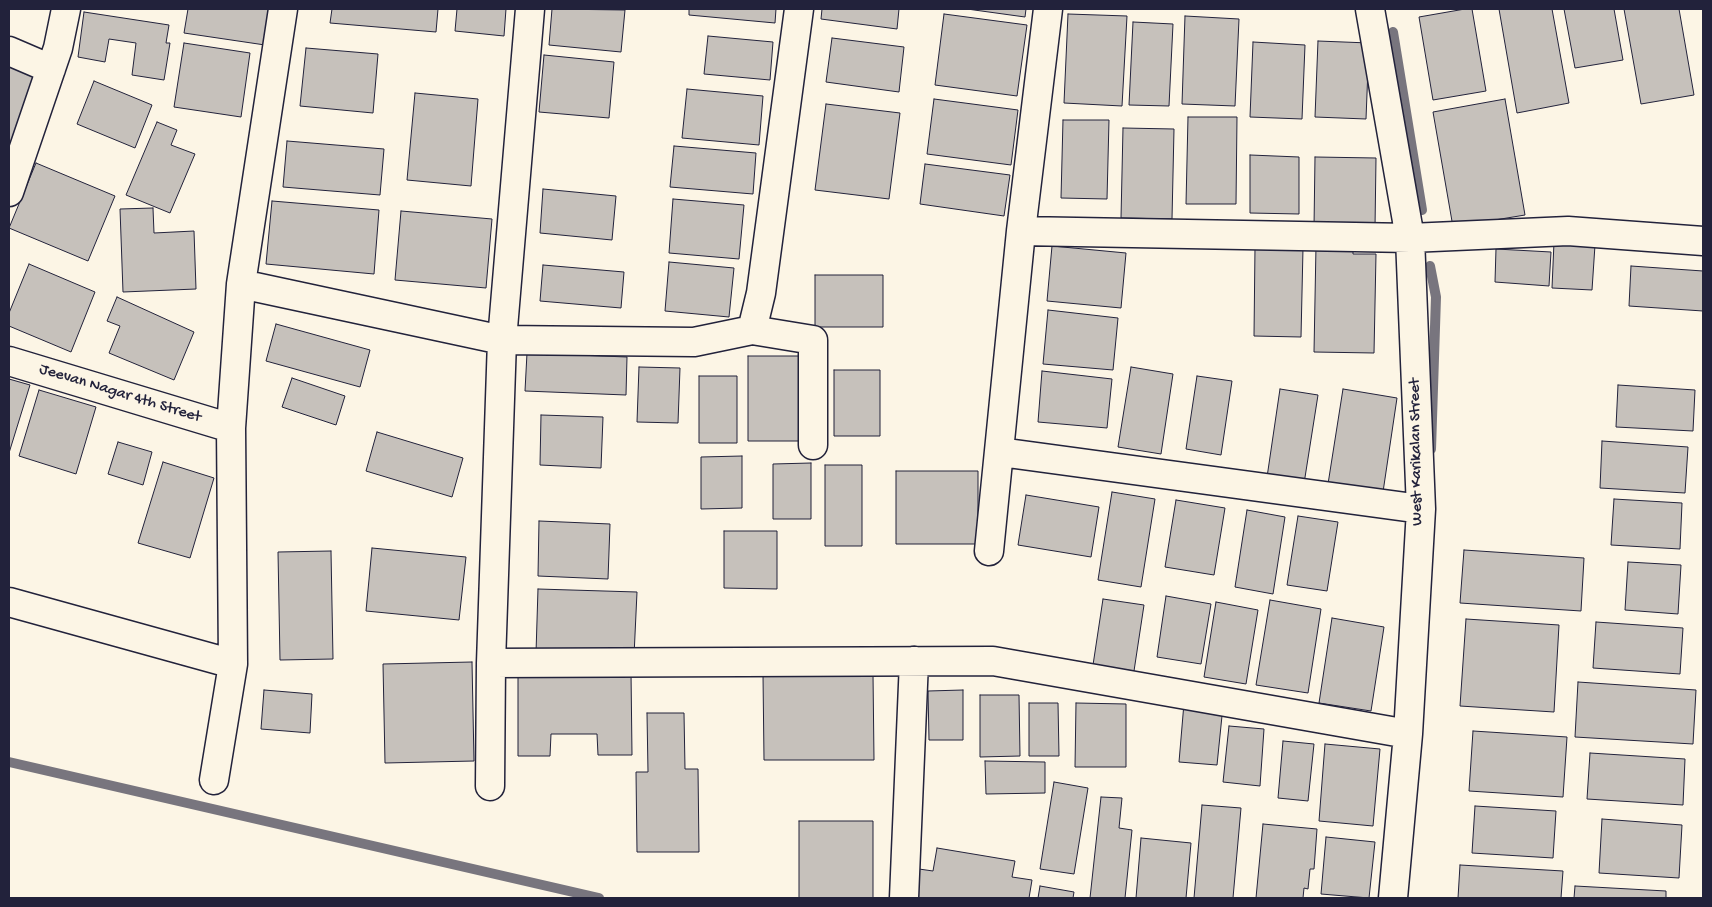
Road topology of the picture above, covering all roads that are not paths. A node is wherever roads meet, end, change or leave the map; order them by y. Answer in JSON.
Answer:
{"nodes":[{"id":1,"x":66,"y":9,"type":"edge"},
{"id":2,"x":283,"y":9,"type":"edge"},
{"id":3,"x":530,"y":9,"type":"edge"},
{"id":4,"x":800,"y":9,"type":"edge"},
{"id":5,"x":1048,"y":9,"type":"edge"},
{"id":6,"x":1369,"y":9,"type":"edge"},
{"id":7,"x":9,"y":50,"type":"edge"},
{"id":8,"x":51,"y":70,"type":"junction"},
{"id":9,"x":9,"y":192,"type":"edge"},
{"id":10,"x":1021,"y":231,"type":"junction"},
{"id":11,"x":1410,"y":238,"type":"junction"},
{"id":12,"x":1703,"y":241,"type":"edge"},
{"id":13,"x":241,"y":284,"type":"junction"},
{"id":14,"x":752,"y":330,"type":"junction"},
{"id":15,"x":502,"y":340,"type":"junction"},
{"id":16,"x":9,"y":361,"type":"edge"},
{"id":17,"x":231,"y":428,"type":"junction"},
{"id":18,"x":814,"y":445,"type":"dead end"},
{"id":19,"x":1000,"y":452,"type":"junction"},
{"id":20,"x":1421,"y":509,"type":"junction"},
{"id":21,"x":989,"y":551,"type":"dead end"},
{"id":22,"x":9,"y":602,"type":"edge"},
{"id":23,"x":914,"y":661,"type":"junction"},
{"id":24,"x":491,"y":663,"type":"junction"},
{"id":25,"x":233,"y":664,"type":"junction"},
{"id":26,"x":1408,"y":734,"type":"junction"},
{"id":27,"x":214,"y":780,"type":"dead end"},
{"id":28,"x":490,"y":786,"type":"dead end"},
{"id":29,"x":904,"y":898,"type":"edge"},
{"id":30,"x":1393,"y":898,"type":"edge"}],
"edges":[{"from":1,"to":8,"type":"street"},
{"from":2,"to":13,"type":"street"},
{"from":3,"to":15,"type":"street"},
{"from":4,"to":14,"type":"street"},
{"from":5,"to":10,"type":"street"},
{"from":6,"to":11,"type":"street","name":"West Karikalan Street"},
{"from":7,"to":8,"type":"street"},
{"from":8,"to":9,"type":"street"},
{"from":10,"to":11,"type":"street"},
{"from":10,"to":19,"type":"street"},
{"from":11,"to":12,"type":"street"},
{"from":11,"to":20,"type":"street","name":"West Karikalan Street"},
{"from":13,"to":15,"type":"street"},
{"from":13,"to":17,"type":"street"},
{"from":14,"to":15,"type":"street"},
{"from":14,"to":18,"type":"street"},
{"from":15,"to":24,"type":"street"},
{"from":16,"to":17,"type":"street","name":"Jeevan Nagar 4th Street"},
{"from":17,"to":25,"type":"street"},
{"from":19,"to":20,"type":"street"},
{"from":19,"to":21,"type":"street"},
{"from":20,"to":26,"type":"street","name":"West Karikalan Street"},
{"from":22,"to":25,"type":"street"},
{"from":23,"to":24,"type":"street"},
{"from":23,"to":26,"type":"street"},
{"from":23,"to":29,"type":"street"},
{"from":24,"to":28,"type":"street"},
{"from":25,"to":27,"type":"street"},
{"from":26,"to":30,"type":"street","name":"West Karikalan Street"}]}
